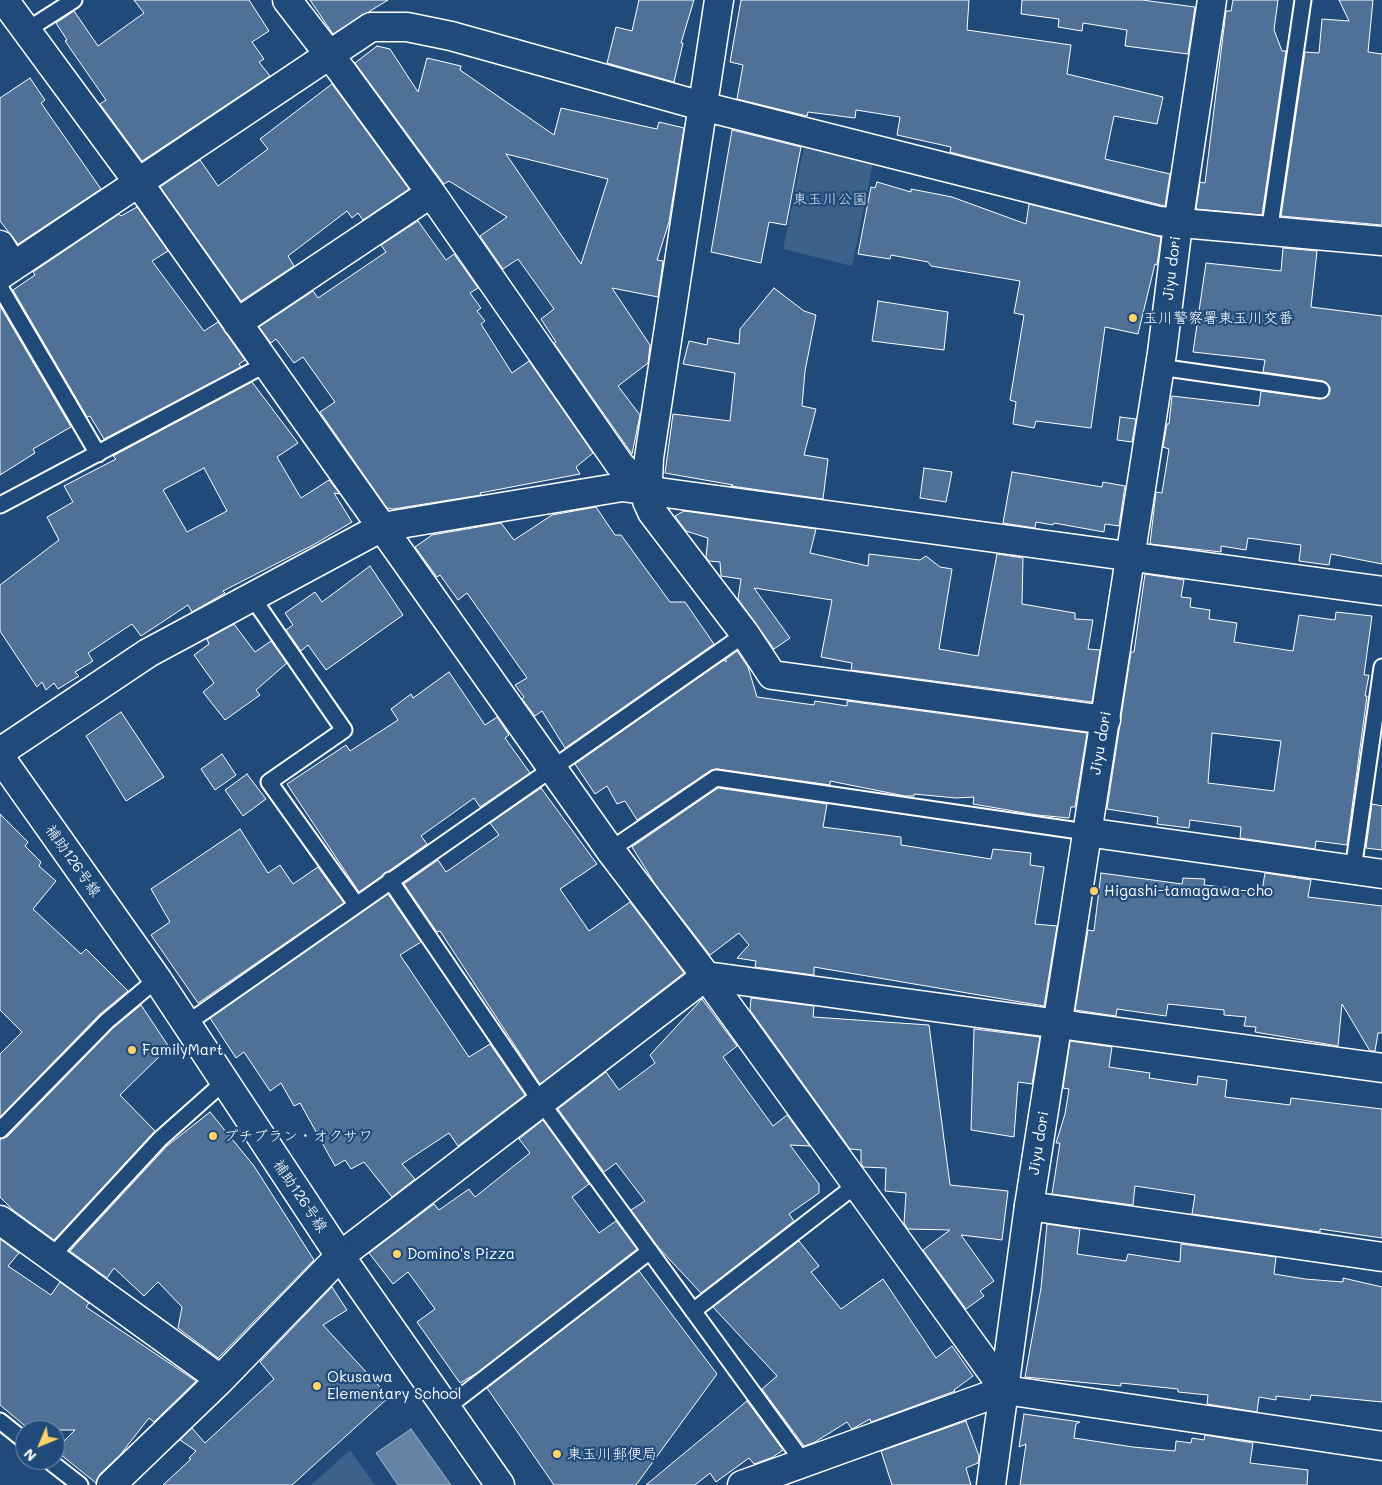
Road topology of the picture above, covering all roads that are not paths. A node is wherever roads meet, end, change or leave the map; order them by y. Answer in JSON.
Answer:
{"nodes":[{"id":1,"x":4,"y":0,"type":"edge"},
{"id":2,"x":74,"y":0,"type":"edge"},
{"id":3,"x":287,"y":0,"type":"edge"},
{"id":4,"x":719,"y":0,"type":"edge"},
{"id":5,"x":1212,"y":0,"type":"edge"},
{"id":6,"x":1303,"y":0,"type":"edge"},
{"id":7,"x":27,"y":30,"type":"junction"},
{"id":8,"x":328,"y":55,"type":"junction"},
{"id":9,"x":702,"y":106,"type":"junction"},
{"id":10,"x":138,"y":182,"type":"junction"},
{"id":11,"x":431,"y":193,"type":"junction"},
{"id":12,"x":1178,"y":225,"type":"junction"},
{"id":13,"x":1269,"y":233,"type":"junction"},
{"id":14,"x":1382,"y":241,"type":"edge"},
{"id":15,"x":3,"y":268,"type":"edge"},
{"id":16,"x":237,"y":322,"type":"junction"},
{"id":17,"x":266,"y":364,"type":"junction"},
{"id":18,"x":1160,"y":367,"type":"junction"},
{"id":19,"x":1321,"y":390,"type":"dead end"},
{"id":20,"x":98,"y":454,"type":"junction"},
{"id":21,"x":647,"y":491,"type":"junction"},
{"id":22,"x":2,"y":501,"type":"edge"},
{"id":23,"x":382,"y":527,"type":"junction"},
{"id":24,"x":1131,"y":555,"type":"junction"},
{"id":25,"x":1382,"y":591,"type":"edge"},
{"id":26,"x":252,"y":597,"type":"junction"},
{"id":27,"x":744,"y":634,"type":"junction"},
{"id":28,"x":1382,"y":668,"type":"edge"},
{"id":29,"x":1106,"y":720,"type":"junction"},
{"id":30,"x":0,"y":752,"type":"edge"},
{"id":31,"x":0,"y":757,"type":"edge"},
{"id":32,"x":553,"y":769,"type":"junction"},
{"id":33,"x":1086,"y":832,"type":"junction"},
{"id":34,"x":610,"y":850,"type":"junction"},
{"id":35,"x":1353,"y":870,"type":"junction"},
{"id":36,"x":1382,"y":874,"type":"edge"},
{"id":37,"x":390,"y":880,"type":"junction"},
{"id":38,"x":356,"y":904,"type":"junction"},
{"id":39,"x":706,"y":976,"type":"junction"},
{"id":40,"x":157,"y":979,"type":"junction"},
{"id":41,"x":186,"y":1024,"type":"junction"},
{"id":42,"x":1057,"y":1024,"type":"junction"},
{"id":43,"x":1382,"y":1068,"type":"edge"},
{"id":44,"x":224,"y":1082,"type":"junction"},
{"id":45,"x":541,"y":1102,"type":"junction"},
{"id":46,"x":0,"y":1130,"type":"edge"},
{"id":47,"x":856,"y":1184,"type":"junction"},
{"id":48,"x":1029,"y":1206,"type":"junction"},
{"id":49,"x":0,"y":1220,"type":"edge"},
{"id":50,"x":650,"y":1251,"type":"junction"},
{"id":51,"x":340,"y":1256,"type":"junction"},
{"id":52,"x":1382,"y":1257,"type":"edge"},
{"id":53,"x":50,"y":1258,"type":"junction"},
{"id":54,"x":693,"y":1311,"type":"junction"},
{"id":55,"x":219,"y":1381,"type":"junction"},
{"id":56,"x":1005,"y":1390,"type":"junction"},
{"id":57,"x":446,"y":1408,"type":"junction"},
{"id":58,"x":0,"y":1421,"type":"edge"},
{"id":59,"x":15,"y":1433,"type":"edge"},
{"id":60,"x":1382,"y":1446,"type":"edge"},
{"id":61,"x":804,"y":1464,"type":"junction"},
{"id":62,"x":61,"y":1470,"type":"edge"},
{"id":63,"x":80,"y":1485,"type":"edge"},
{"id":64,"x":112,"y":1485,"type":"edge"},
{"id":65,"x":500,"y":1485,"type":"edge"},
{"id":66,"x":742,"y":1485,"type":"edge"},
{"id":67,"x":991,"y":1485,"type":"edge"}],
"edges":[{"from":1,"to":7,"type":"street"},
{"from":2,"to":7,"type":"lane"},
{"from":3,"to":8,"type":"street"},
{"from":4,"to":9,"type":"street"},
{"from":5,"to":12,"type":"street","name":"Jiyu dori"},
{"from":6,"to":13,"type":"lane"},
{"from":7,"to":10,"type":"street"},
{"from":8,"to":9,"type":"street"},
{"from":8,"to":10,"type":"street"},
{"from":8,"to":11,"type":"street"},
{"from":9,"to":12,"type":"street"},
{"from":9,"to":21,"type":"street"},
{"from":10,"to":15,"type":"street"},
{"from":10,"to":16,"type":"street"},
{"from":11,"to":16,"type":"street"},
{"from":11,"to":21,"type":"street"},
{"from":12,"to":13,"type":"street"},
{"from":12,"to":18,"type":"street","name":"Jiyu dori"},
{"from":13,"to":14,"type":"street"},
{"from":15,"to":20,"type":"lane"},
{"from":16,"to":17,"type":"street"},
{"from":17,"to":20,"type":"lane"},
{"from":17,"to":23,"type":"street"},
{"from":18,"to":19,"type":"lane"},
{"from":18,"to":24,"type":"street","name":"Jiyu dori"},
{"from":20,"to":22,"type":"lane"},
{"from":21,"to":23,"type":"street"},
{"from":21,"to":24,"type":"street"},
{"from":21,"to":27,"type":"street"},
{"from":23,"to":26,"type":"street"},
{"from":23,"to":32,"type":"street"},
{"from":24,"to":25,"type":"street"},
{"from":24,"to":29,"type":"street","name":"Jiyu dori"},
{"from":26,"to":30,"type":"street"},
{"from":26,"to":38,"type":"lane"},
{"from":27,"to":29,"type":"street"},
{"from":27,"to":32,"type":"lane"},
{"from":28,"to":35,"type":"lane"},
{"from":29,"to":33,"type":"street","name":"Jiyu dori"},
{"from":31,"to":40,"type":"street","name":"補助126号線"},
{"from":32,"to":34,"type":"street"},
{"from":32,"to":37,"type":"lane"},
{"from":33,"to":34,"type":"lane"},
{"from":33,"to":35,"type":"street"},
{"from":33,"to":42,"type":"street","name":"Jiyu dori"},
{"from":34,"to":39,"type":"street"},
{"from":35,"to":36,"type":"street"},
{"from":37,"to":38,"type":"lane"},
{"from":37,"to":45,"type":"lane"},
{"from":38,"to":41,"type":"lane"},
{"from":39,"to":42,"type":"street"},
{"from":39,"to":45,"type":"street"},
{"from":39,"to":47,"type":"street"},
{"from":40,"to":41,"type":"street","name":"補助126号線"},
{"from":40,"to":46,"type":"lane"},
{"from":41,"to":44,"type":"street","name":"補助126号線"},
{"from":42,"to":43,"type":"street"},
{"from":42,"to":48,"type":"street","name":"Jiyu dori"},
{"from":44,"to":51,"type":"street","name":"補助126号線"},
{"from":44,"to":53,"type":"lane"},
{"from":45,"to":50,"type":"lane"},
{"from":45,"to":51,"type":"street"},
{"from":47,"to":54,"type":"lane"},
{"from":47,"to":56,"type":"street"},
{"from":48,"to":52,"type":"street"},
{"from":48,"to":56,"type":"street","name":"Jiyu dori"},
{"from":49,"to":53,"type":"street"},
{"from":50,"to":54,"type":"lane"},
{"from":50,"to":57,"type":"lane"},
{"from":51,"to":55,"type":"street"},
{"from":51,"to":57,"type":"street","name":"補助126号線"},
{"from":53,"to":55,"type":"street"},
{"from":54,"to":61,"type":"lane"},
{"from":55,"to":64,"type":"street"},
{"from":56,"to":60,"type":"street"},
{"from":56,"to":61,"type":"street"},
{"from":56,"to":67,"type":"street","name":"Jiyu dori"},
{"from":57,"to":65,"type":"street","name":"補助126号線"},
{"from":58,"to":59,"type":"lane"},
{"from":61,"to":66,"type":"street"},
{"from":62,"to":63,"type":"lane"}]}
